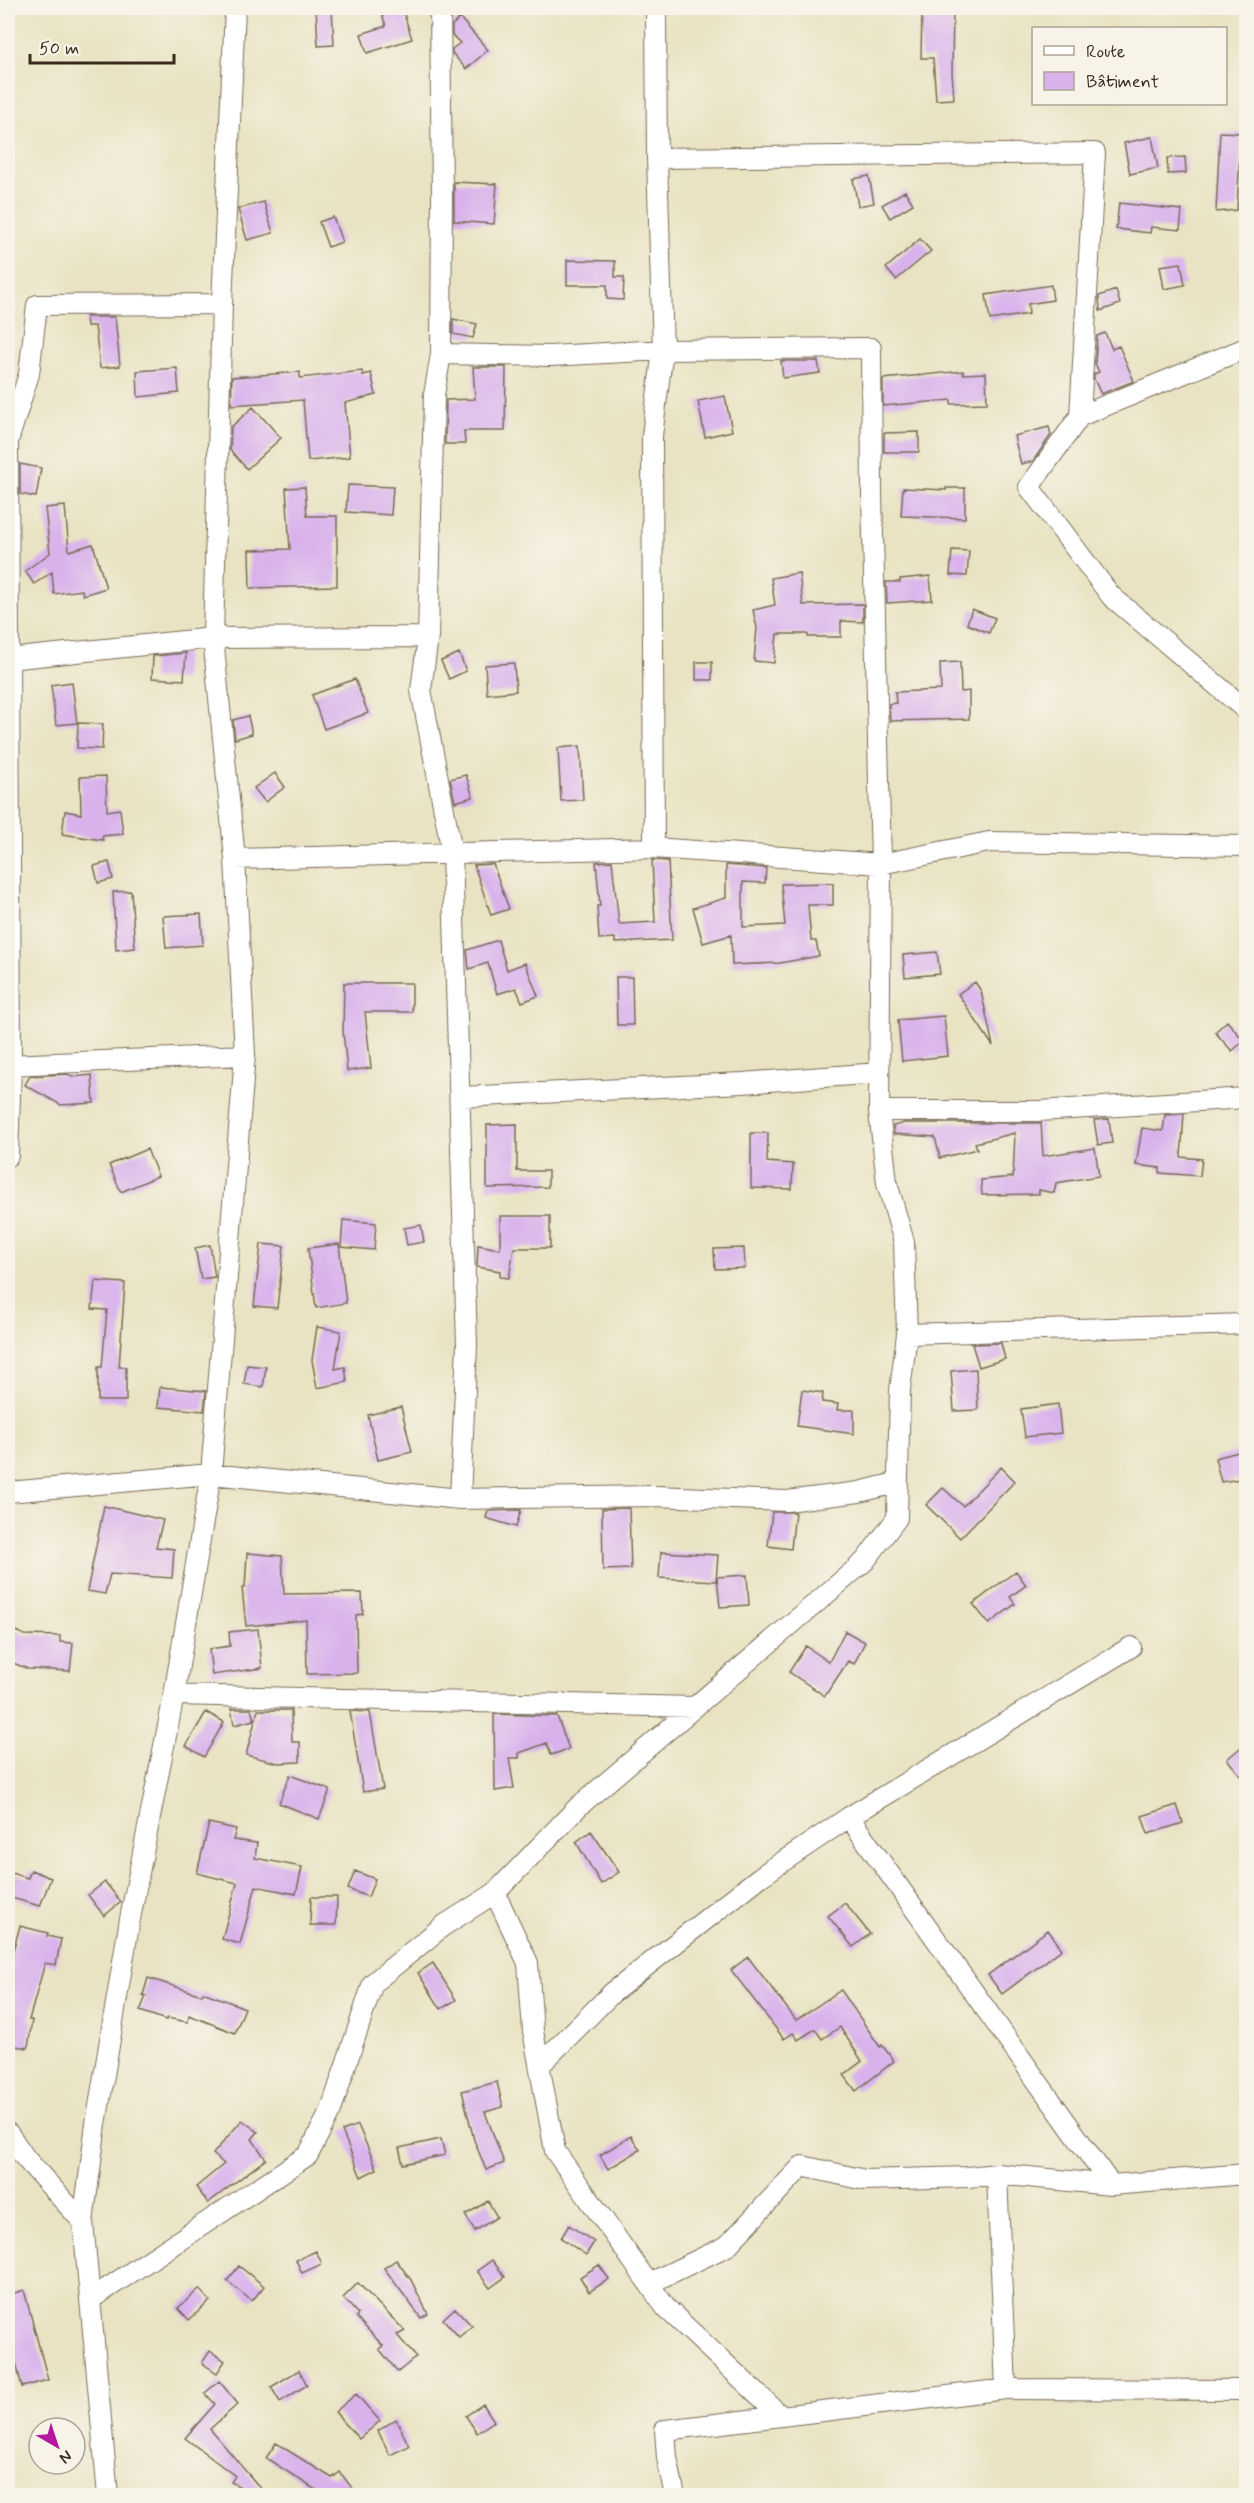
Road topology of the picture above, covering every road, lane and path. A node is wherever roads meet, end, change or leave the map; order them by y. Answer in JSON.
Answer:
{"nodes":[{"id":1,"x":235,"y":8,"type":"edge"},
{"id":2,"x":440,"y":8,"type":"edge"},
{"id":3,"x":656,"y":8,"type":"edge"},
{"id":4,"x":657,"y":158,"type":"junction"},
{"id":5,"x":222,"y":304,"type":"junction"},
{"id":6,"x":1246,"y":348,"type":"edge"},
{"id":7,"x":663,"y":350,"type":"junction"},
{"id":8,"x":441,"y":354,"type":"junction"},
{"id":9,"x":1080,"y":416,"type":"junction"},
{"id":10,"x":428,"y":637,"type":"junction"},
{"id":11,"x":213,"y":638,"type":"junction"},
{"id":12,"x":8,"y":659,"type":"edge"},
{"id":13,"x":1246,"y":710,"type":"edge"},
{"id":14,"x":1246,"y":846,"type":"edge"},
{"id":15,"x":654,"y":848,"type":"junction"},
{"id":16,"x":452,"y":852,"type":"junction"},
{"id":17,"x":235,"y":859,"type":"junction"},
{"id":18,"x":881,"y":864,"type":"junction"},
{"id":19,"x":245,"y":1055,"type":"junction"},
{"id":20,"x":9,"y":1065,"type":"edge"},
{"id":21,"x":879,"y":1073,"type":"junction"},
{"id":22,"x":461,"y":1097,"type":"junction"},
{"id":23,"x":1246,"y":1098,"type":"edge"},
{"id":24,"x":879,"y":1111,"type":"junction"},
{"id":25,"x":8,"y":1156,"type":"edge"},
{"id":26,"x":1246,"y":1324,"type":"edge"},
{"id":27,"x":907,"y":1334,"type":"junction"},
{"id":28,"x":211,"y":1474,"type":"junction"},
{"id":29,"x":896,"y":1483,"type":"junction"},
{"id":30,"x":8,"y":1492,"type":"edge"},
{"id":31,"x":459,"y":1499,"type":"junction"},
{"id":32,"x":1131,"y":1647,"type":"dead end"},
{"id":33,"x":174,"y":1695,"type":"junction"},
{"id":34,"x":695,"y":1707,"type":"junction"},
{"id":35,"x":849,"y":1817,"type":"junction"},
{"id":36,"x":495,"y":1893,"type":"junction"},
{"id":37,"x":540,"y":2065,"type":"junction"},
{"id":38,"x":8,"y":2133,"type":"edge"},
{"id":39,"x":997,"y":2174,"type":"junction"},
{"id":40,"x":1246,"y":2174,"type":"edge"},
{"id":41,"x":1111,"y":2185,"type":"junction"},
{"id":42,"x":82,"y":2222,"type":"junction"},
{"id":43,"x":650,"y":2283,"type":"junction"},
{"id":44,"x":90,"y":2299,"type":"junction"},
{"id":45,"x":1006,"y":2389,"type":"junction"},
{"id":46,"x":1246,"y":2390,"type":"edge"},
{"id":47,"x":781,"y":2416,"type":"junction"},
{"id":48,"x":108,"y":2496,"type":"edge"},
{"id":49,"x":675,"y":2496,"type":"edge"}],
"edges":[{"from":1,"to":5,"type":"street"},
{"from":2,"to":8,"type":"street"},
{"from":3,"to":4,"type":"street"},
{"from":4,"to":7,"type":"street"},
{"from":4,"to":9,"type":"street"},
{"from":5,"to":11,"type":"street"},
{"from":5,"to":12,"type":"street"},
{"from":6,"to":9,"type":"street"},
{"from":7,"to":8,"type":"street"},
{"from":7,"to":15,"type":"street"},
{"from":7,"to":18,"type":"street"},
{"from":8,"to":10,"type":"street"},
{"from":9,"to":13,"type":"street"},
{"from":10,"to":11,"type":"street"},
{"from":10,"to":16,"type":"street"},
{"from":11,"to":12,"type":"street"},
{"from":11,"to":17,"type":"street"},
{"from":12,"to":20,"type":"street"},
{"from":14,"to":18,"type":"street"},
{"from":15,"to":16,"type":"street"},
{"from":15,"to":18,"type":"street"},
{"from":16,"to":17,"type":"street"},
{"from":16,"to":22,"type":"street"},
{"from":17,"to":19,"type":"street"},
{"from":18,"to":21,"type":"street"},
{"from":19,"to":20,"type":"street"},
{"from":19,"to":28,"type":"street"},
{"from":20,"to":25,"type":"street"},
{"from":21,"to":22,"type":"street"},
{"from":21,"to":24,"type":"street"},
{"from":22,"to":31,"type":"street"},
{"from":23,"to":24,"type":"street"},
{"from":24,"to":27,"type":"street"},
{"from":26,"to":27,"type":"street"},
{"from":27,"to":29,"type":"street"},
{"from":28,"to":30,"type":"street"},
{"from":28,"to":31,"type":"street"},
{"from":28,"to":33,"type":"street"},
{"from":29,"to":31,"type":"street"},
{"from":29,"to":34,"type":"street"},
{"from":32,"to":35,"type":"street"},
{"from":33,"to":34,"type":"street"},
{"from":33,"to":42,"type":"street"},
{"from":34,"to":36,"type":"street"},
{"from":35,"to":37,"type":"street"},
{"from":35,"to":41,"type":"street"},
{"from":36,"to":37,"type":"street"},
{"from":36,"to":44,"type":"street"},
{"from":37,"to":43,"type":"street"},
{"from":38,"to":42,"type":"street"},
{"from":39,"to":41,"type":"street"},
{"from":39,"to":43,"type":"street"},
{"from":39,"to":45,"type":"street"},
{"from":40,"to":41,"type":"street"},
{"from":42,"to":44,"type":"street"},
{"from":43,"to":47,"type":"street"},
{"from":44,"to":48,"type":"street"},
{"from":45,"to":46,"type":"street"},
{"from":45,"to":47,"type":"street"},
{"from":47,"to":49,"type":"street"}]}
